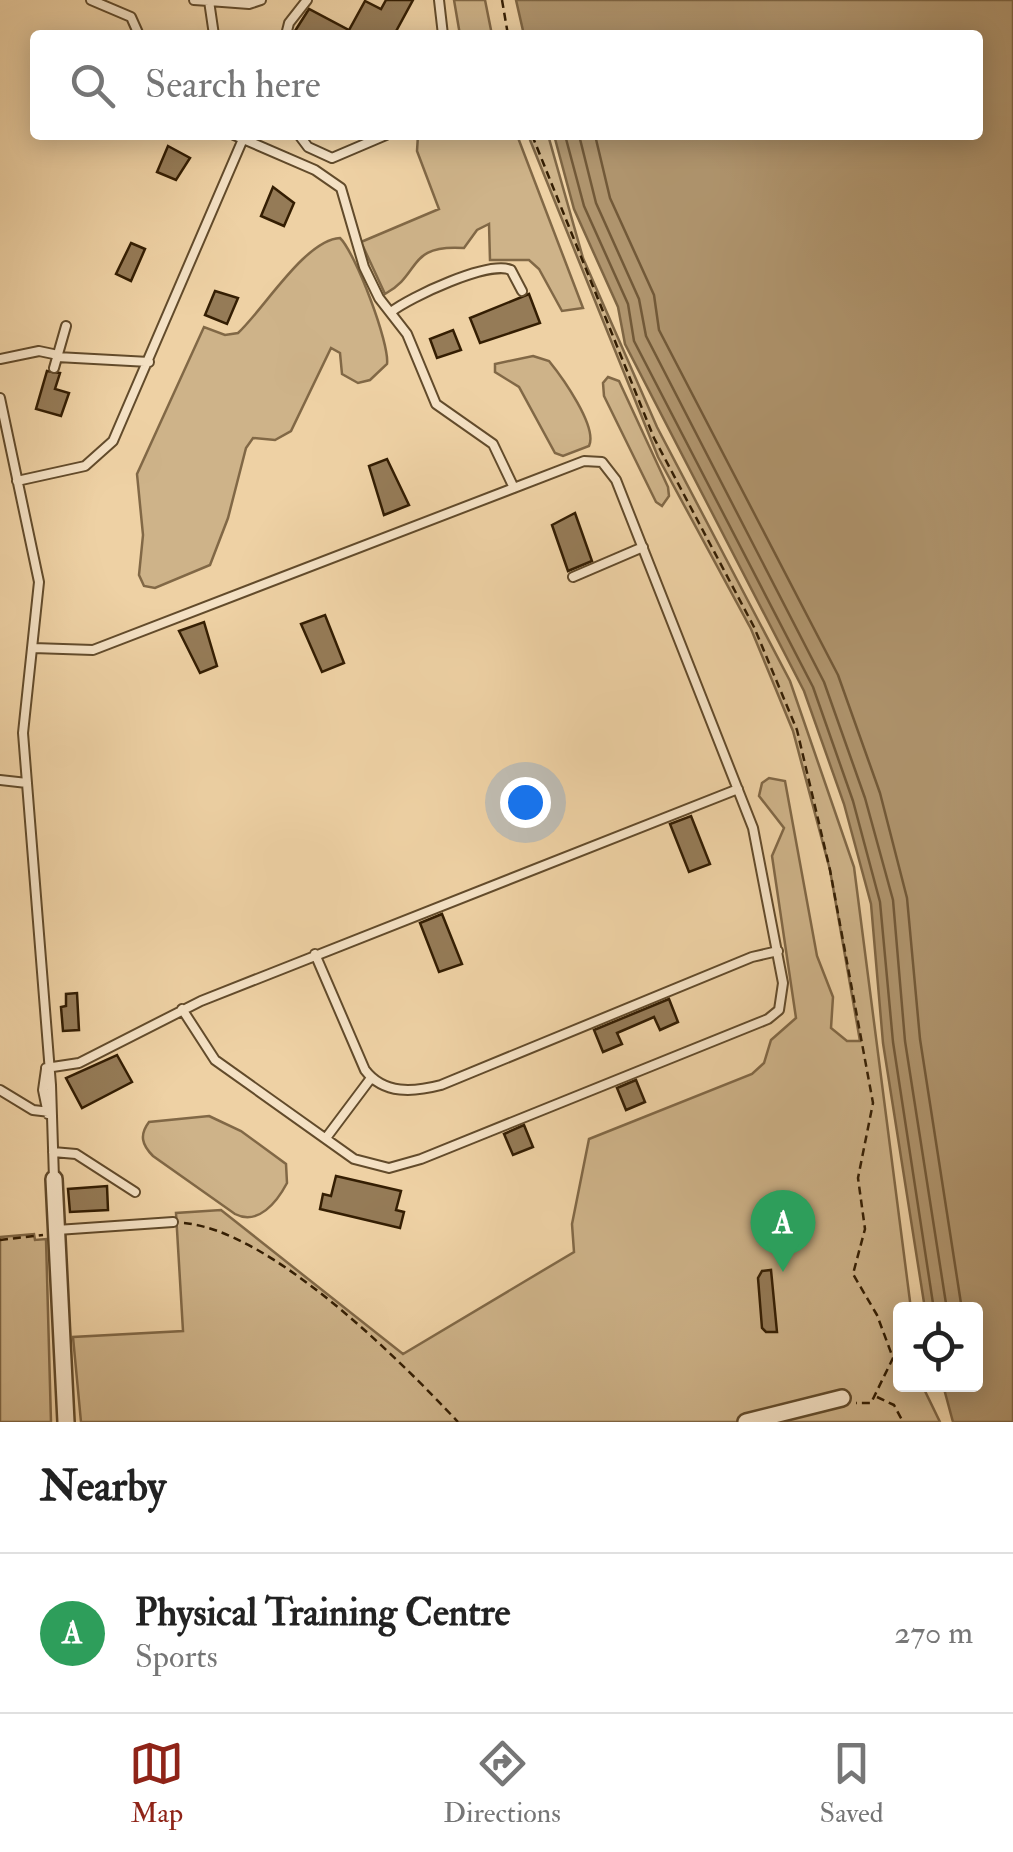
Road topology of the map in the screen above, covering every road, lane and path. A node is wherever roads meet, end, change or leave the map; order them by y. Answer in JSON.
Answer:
{"nodes":[{"id":1,"x":91,"y":0,"type":"edge"},
{"id":2,"x":194,"y":0,"type":"edge"},
{"id":3,"x":261,"y":0,"type":"edge"},
{"id":4,"x":307,"y":0,"type":"edge"},
{"id":5,"x":439,"y":0,"type":"edge"},
{"id":6,"x":502,"y":0,"type":"edge"},
{"id":7,"x":208,"y":2,"type":"edge"},
{"id":8,"x":136,"y":30,"type":"edge"},
{"id":9,"x":213,"y":30,"type":"edge"},
{"id":10,"x":287,"y":30,"type":"edge"},
{"id":11,"x":442,"y":30,"type":"edge"},
{"id":12,"x":507,"y":30,"type":"edge"},
{"id":13,"x":238,"y":140,"type":"edge"},
{"id":14,"x":246,"y":140,"type":"edge"},
{"id":15,"x":303,"y":140,"type":"edge"},
{"id":16,"x":374,"y":140,"type":"edge"},
{"id":17,"x":534,"y":140,"type":"edge"},
{"id":18,"x":522,"y":291,"type":"dead end"},
{"id":19,"x":391,"y":312,"type":"junction"},
{"id":20,"x":66,"y":326,"type":"dead end"},
{"id":21,"x":58,"y":356,"type":"junction"},
{"id":22,"x":0,"y":359,"type":"edge"},
{"id":23,"x":150,"y":362,"type":"junction"},
{"id":24,"x":54,"y":368,"type":"dead end"},
{"id":25,"x":0,"y":398,"type":"edge"},
{"id":26,"x":17,"y":481,"type":"junction"},
{"id":27,"x":514,"y":488,"type":"junction"},
{"id":28,"x":643,"y":547,"type":"junction"},
{"id":29,"x":573,"y":577,"type":"dead end"},
{"id":30,"x":33,"y":648,"type":"junction"},
{"id":31,"x":0,"y":780,"type":"edge"},
{"id":32,"x":27,"y":783,"type":"junction"},
{"id":33,"x":738,"y":789,"type":"junction"},
{"id":34,"x":778,"y":952,"type":"junction"},
{"id":35,"x":314,"y":954,"type":"junction"},
{"id":36,"x":182,"y":1009,"type":"junction"},
{"id":37,"x":47,"y":1065,"type":"junction"},
{"id":38,"x":371,"y":1078,"type":"junction"},
{"id":39,"x":0,"y":1090,"type":"edge"},
{"id":40,"x":50,"y":1115,"type":"junction"},
{"id":41,"x":326,"y":1138,"type":"junction"},
{"id":42,"x":53,"y":1152,"type":"junction"},
{"id":43,"x":54,"y":1179,"type":"joint"},
{"id":44,"x":135,"y":1192,"type":"dead end"},
{"id":45,"x":173,"y":1222,"type":"joint"},
{"id":46,"x":57,"y":1230,"type":"junction"},
{"id":47,"x":0,"y":1240,"type":"edge"},
{"id":48,"x":876,"y":1396,"type":"junction"},
{"id":49,"x":842,"y":1398,"type":"joint"},
{"id":50,"x":66,"y":1422,"type":"edge"},
{"id":51,"x":458,"y":1422,"type":"edge"},
{"id":52,"x":746,"y":1422,"type":"edge"},
{"id":53,"x":903,"y":1422,"type":"edge"}],
"edges":[{"from":1,"to":8,"type":"lane"},
{"from":2,"to":7,"type":"lane"},
{"from":3,"to":7,"type":"lane"},
{"from":4,"to":10,"type":"lane"},
{"from":5,"to":11,"type":"lane"},
{"from":6,"to":12,"type":"path"},
{"from":7,"to":9,"type":"lane"},
{"from":13,"to":23,"type":"lane"},
{"from":14,"to":19,"type":"lane"},
{"from":15,"to":16,"type":"lane"},
{"from":17,"to":48,"type":"path"},
{"from":18,"to":19,"type":"lane"},
{"from":19,"to":27,"type":"lane"},
{"from":20,"to":21,"type":"lane"},
{"from":21,"to":22,"type":"lane"},
{"from":21,"to":23,"type":"lane"},
{"from":21,"to":24,"type":"lane"},
{"from":23,"to":26,"type":"lane"},
{"from":25,"to":26,"type":"lane"},
{"from":26,"to":30,"type":"lane"},
{"from":27,"to":28,"type":"lane"},
{"from":27,"to":30,"type":"lane"},
{"from":28,"to":29,"type":"lane"},
{"from":28,"to":33,"type":"lane"},
{"from":30,"to":32,"type":"lane"},
{"from":31,"to":32,"type":"lane"},
{"from":32,"to":37,"type":"lane"},
{"from":33,"to":34,"type":"lane"},
{"from":33,"to":35,"type":"lane"},
{"from":34,"to":38,"type":"lane"},
{"from":34,"to":41,"type":"lane"},
{"from":35,"to":36,"type":"lane"},
{"from":35,"to":38,"type":"lane"},
{"from":36,"to":37,"type":"lane"},
{"from":36,"to":41,"type":"lane"},
{"from":37,"to":40,"type":"lane"},
{"from":38,"to":41,"type":"lane"},
{"from":39,"to":40,"type":"lane"},
{"from":40,"to":42,"type":"lane"},
{"from":42,"to":43,"type":"lane"},
{"from":42,"to":44,"type":"lane"},
{"from":43,"to":46,"type":"street"},
{"from":45,"to":46,"type":"lane"},
{"from":45,"to":51,"type":"path"},
{"from":46,"to":47,"type":"path"},
{"from":46,"to":50,"type":"street"},
{"from":48,"to":49,"type":"path"},
{"from":48,"to":53,"type":"path"},
{"from":49,"to":52,"type":"street"}]}
